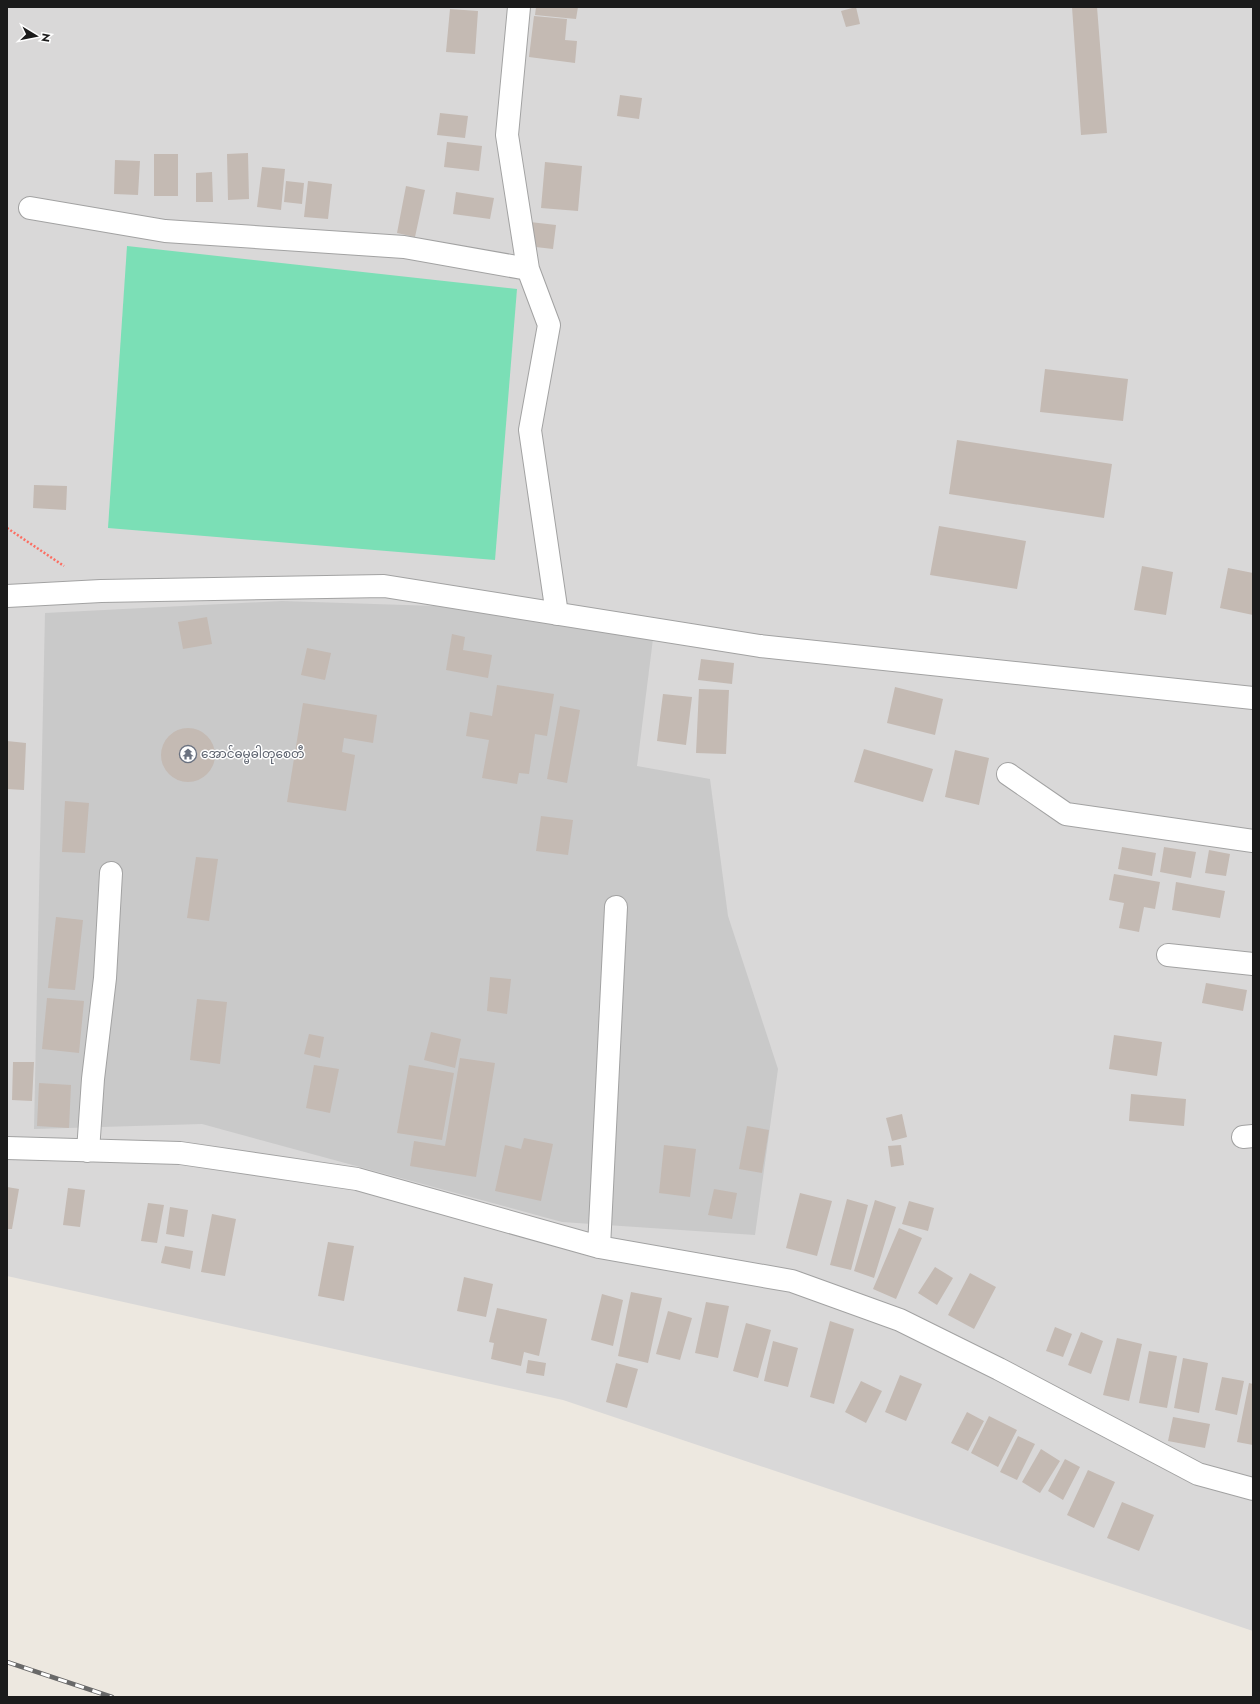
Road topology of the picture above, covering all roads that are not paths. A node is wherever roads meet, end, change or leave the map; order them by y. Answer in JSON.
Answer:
{"nodes":[{"id":1,"x":519,"y":7,"type":"edge"},
{"id":2,"x":30,"y":208,"type":"dead end"},
{"id":3,"x":528,"y":269,"type":"junction"},
{"id":4,"x":7,"y":596,"type":"edge"},
{"id":5,"x":557,"y":614,"type":"junction"},
{"id":6,"x":1253,"y":698,"type":"edge"},
{"id":7,"x":1008,"y":774,"type":"dead end"},
{"id":8,"x":1253,"y":841,"type":"edge"},
{"id":9,"x":111,"y":873,"type":"dead end"},
{"id":10,"x":616,"y":907,"type":"dead end"},
{"id":11,"x":1168,"y":955,"type":"dead end"},
{"id":12,"x":1253,"y":964,"type":"edge"},
{"id":13,"x":7,"y":1148,"type":"edge"},
{"id":14,"x":88,"y":1151,"type":"junction"},
{"id":15,"x":599,"y":1246,"type":"junction"},
{"id":16,"x":1253,"y":1489,"type":"edge"}],
"edges":[{"from":1,"to":3,"type":"street"},
{"from":2,"to":3,"type":"street"},
{"from":3,"to":5,"type":"street"},
{"from":4,"to":5,"type":"street"},
{"from":5,"to":6,"type":"street"},
{"from":7,"to":8,"type":"street"},
{"from":9,"to":14,"type":"street"},
{"from":10,"to":15,"type":"street"},
{"from":11,"to":12,"type":"street"},
{"from":13,"to":14,"type":"street"},
{"from":14,"to":15,"type":"street"},
{"from":15,"to":16,"type":"street"}]}
